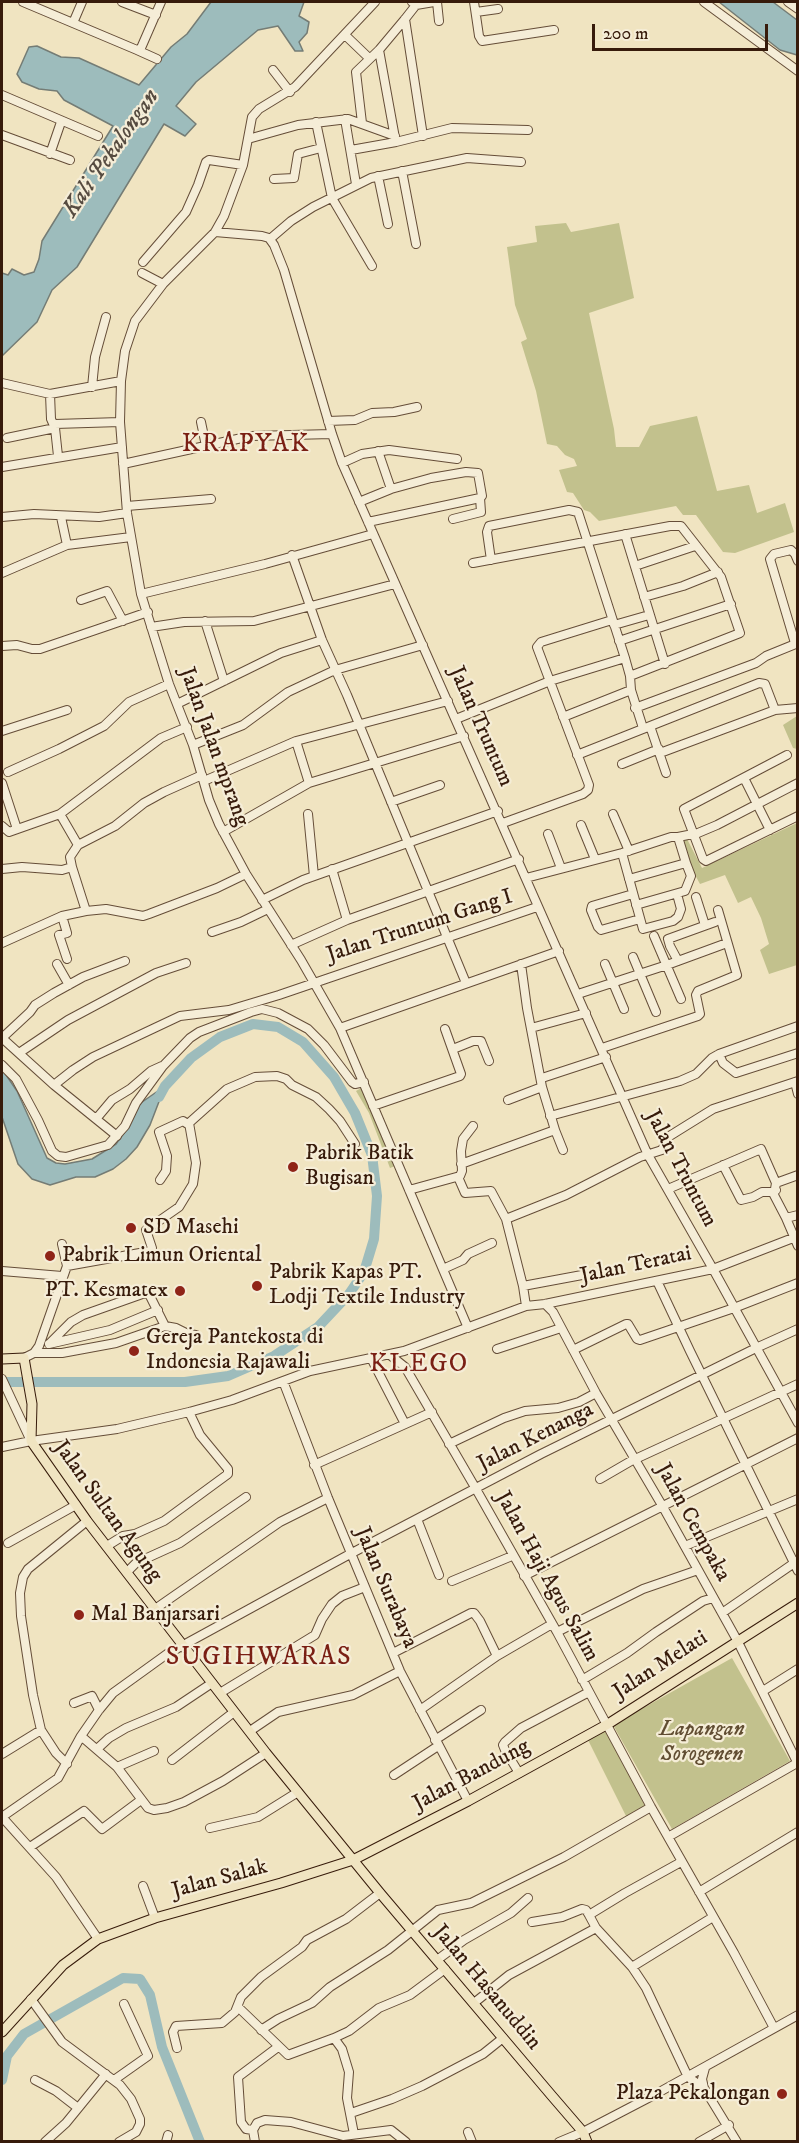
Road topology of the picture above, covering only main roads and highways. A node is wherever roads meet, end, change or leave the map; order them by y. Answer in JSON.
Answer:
{"nodes":[{"id":1,"x":2,"y":1359,"type":"edge"},
{"id":2,"x":798,"y":1603,"type":"edge"},
{"id":3,"x":608,"y":1724,"type":"joint"},
{"id":4,"x":353,"y":1860,"type":"junction"},
{"id":5,"x":2,"y":2032,"type":"edge"},
{"id":6,"x":585,"y":2137,"type":"edge"}],
"edges":[{"from":1,"to":4,"type":"main road","name":"Jalan Sultan Agung"},
{"from":2,"to":3,"type":"main road","name":"Jalan Melati"},
{"from":3,"to":4,"type":"main road","name":"Jalan Bandung"},
{"from":4,"to":5,"type":"main road","name":"Jalan Salak"},
{"from":4,"to":6,"type":"main road","name":"Jalan Hasanuddin"}]}
